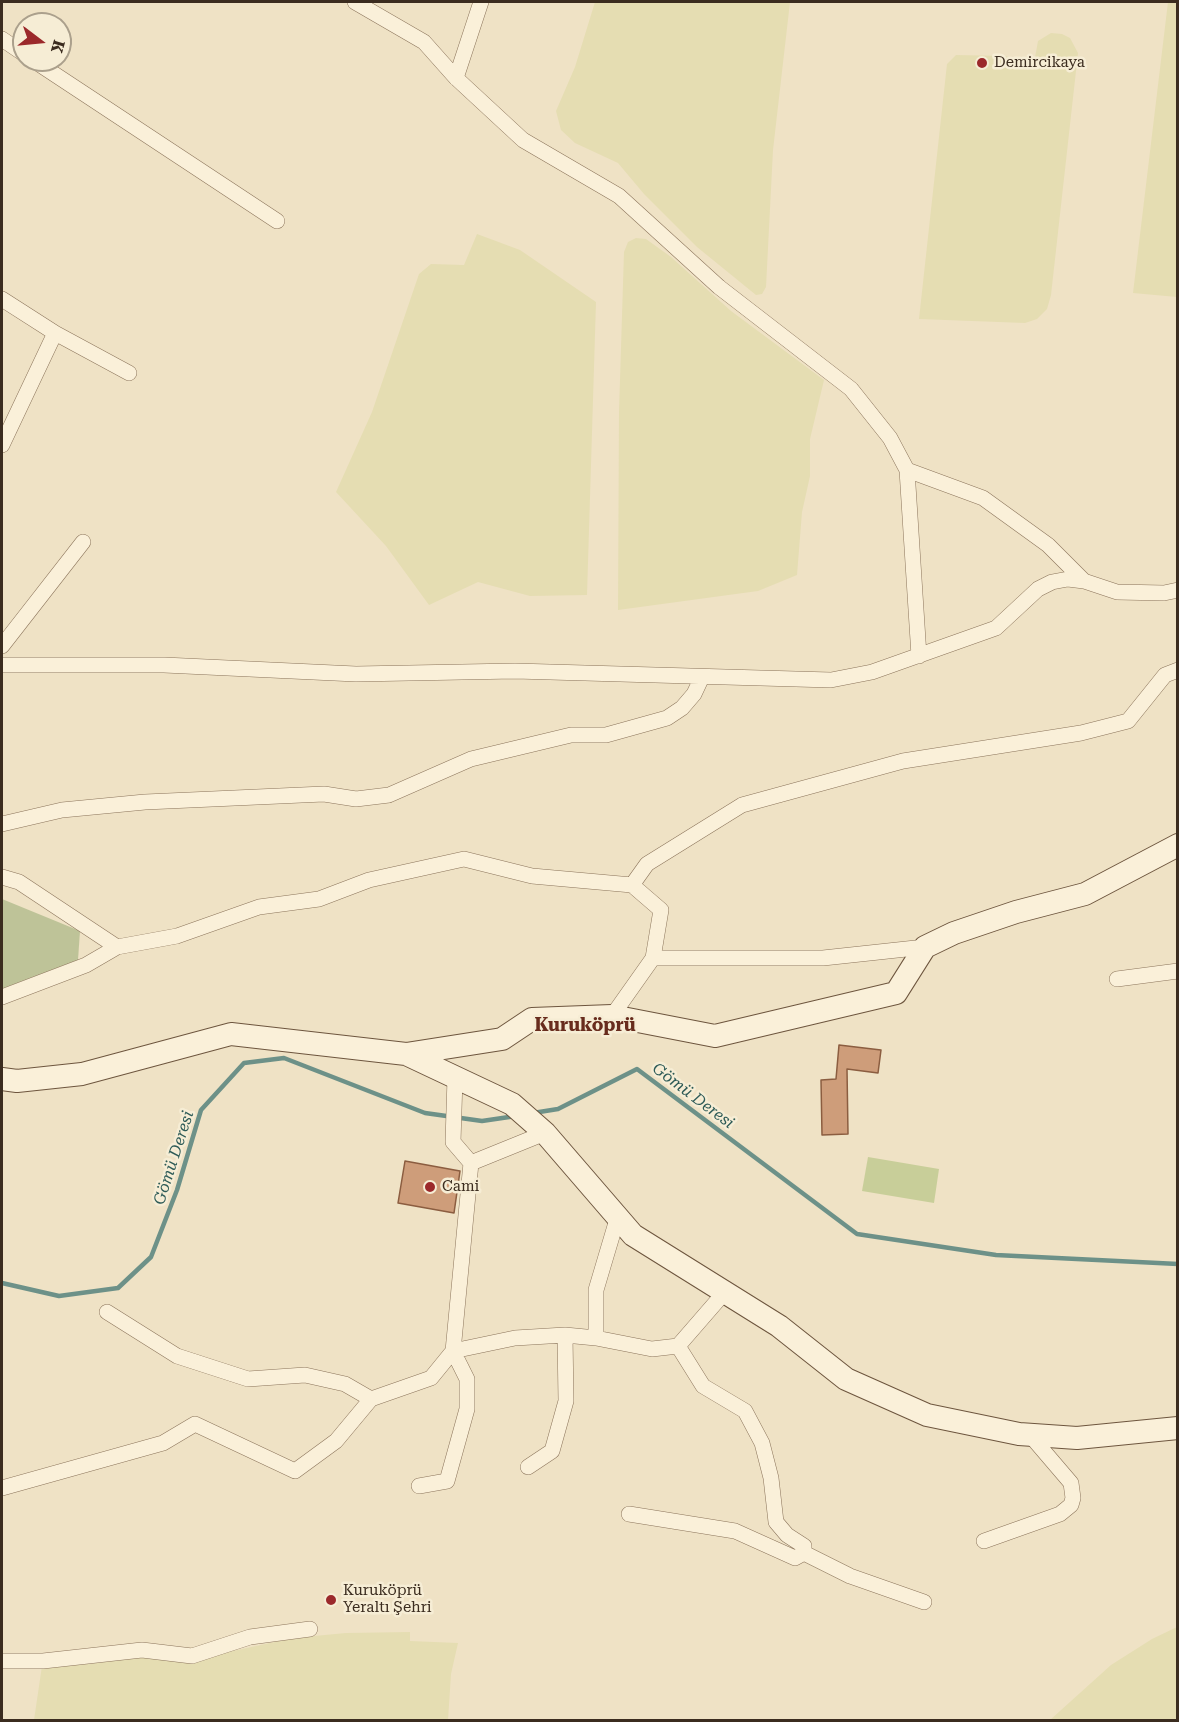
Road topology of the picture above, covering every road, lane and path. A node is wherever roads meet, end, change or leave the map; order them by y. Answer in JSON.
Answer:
{"nodes":[{"id":1,"x":356,"y":2,"type":"edge"},
{"id":2,"x":481,"y":2,"type":"edge"},
{"id":3,"x":51,"y":72,"type":"edge"},
{"id":4,"x":456,"y":78,"type":"junction"},
{"id":5,"x":277,"y":221,"type":"dead end"},
{"id":6,"x":2,"y":299,"type":"edge"},
{"id":7,"x":55,"y":333,"type":"junction"},
{"id":8,"x":129,"y":373,"type":"dead end"},
{"id":9,"x":2,"y":445,"type":"edge"},
{"id":10,"x":907,"y":470,"type":"junction"},
{"id":11,"x":83,"y":542,"type":"dead end"},
{"id":12,"x":1083,"y":581,"type":"junction"},
{"id":13,"x":1178,"y":590,"type":"edge"},
{"id":14,"x":2,"y":646,"type":"edge"},
{"id":15,"x":919,"y":656,"type":"junction"},
{"id":16,"x":2,"y":665,"type":"edge"},
{"id":17,"x":1178,"y":670,"type":"edge"},
{"id":18,"x":702,"y":677,"type":"junction"},
{"id":19,"x":2,"y":824,"type":"edge"},
{"id":20,"x":1178,"y":845,"type":"edge"},
{"id":21,"x":2,"y":878,"type":"edge"},
{"id":22,"x":632,"y":885,"type":"junction"},
{"id":23,"x":117,"y":947,"type":"junction"},
{"id":24,"x":925,"y":947,"type":"junction"},
{"id":25,"x":653,"y":958,"type":"junction"},
{"id":26,"x":1178,"y":971,"type":"edge"},
{"id":27,"x":1117,"y":979,"type":"dead end"},
{"id":28,"x":2,"y":998,"type":"edge"},
{"id":29,"x":612,"y":1016,"type":"junction"},
{"id":30,"x":406,"y":1054,"type":"junction"},
{"id":31,"x":2,"y":1078,"type":"edge"},
{"id":32,"x":455,"y":1078,"type":"junction"},
{"id":33,"x":545,"y":1133,"type":"junction"},
{"id":34,"x":471,"y":1163,"type":"junction"},
{"id":35,"x":618,"y":1216,"type":"junction"},
{"id":36,"x":724,"y":1293,"type":"junction"},
{"id":37,"x":107,"y":1312,"type":"dead end"},
{"id":38,"x":565,"y":1335,"type":"junction"},
{"id":39,"x":596,"y":1338,"type":"junction"},
{"id":40,"x":678,"y":1346,"type":"junction"},
{"id":41,"x":453,"y":1351,"type":"junction"},
{"id":42,"x":371,"y":1400,"type":"junction"},
{"id":43,"x":1178,"y":1428,"type":"edge"},
{"id":44,"x":1030,"y":1435,"type":"junction"},
{"id":45,"x":528,"y":1467,"type":"dead end"},
{"id":46,"x":419,"y":1486,"type":"dead end"},
{"id":47,"x":2,"y":1488,"type":"edge"},
{"id":48,"x":629,"y":1515,"type":"dead end"},
{"id":49,"x":984,"y":1541,"type":"dead end"},
{"id":50,"x":804,"y":1554,"type":"junction"},
{"id":51,"x":924,"y":1602,"type":"dead end"},
{"id":52,"x":310,"y":1629,"type":"dead end"},
{"id":53,"x":2,"y":1661,"type":"edge"}],
"edges":[{"from":1,"to":4,"type":"street"},
{"from":2,"to":4,"type":"street"},
{"from":3,"to":5,"type":"street"},
{"from":4,"to":10,"type":"street"},
{"from":6,"to":7,"type":"street"},
{"from":7,"to":8,"type":"street"},
{"from":7,"to":9,"type":"street"},
{"from":10,"to":12,"type":"street"},
{"from":10,"to":15,"type":"street"},
{"from":11,"to":14,"type":"street"},
{"from":12,"to":13,"type":"street"},
{"from":12,"to":15,"type":"street"},
{"from":15,"to":18,"type":"street"},
{"from":16,"to":18,"type":"street"},
{"from":17,"to":22,"type":"street"},
{"from":18,"to":19,"type":"street"},
{"from":20,"to":24,"type":"street"},
{"from":21,"to":23,"type":"street"},
{"from":22,"to":23,"type":"street"},
{"from":22,"to":25,"type":"street"},
{"from":23,"to":28,"type":"street"},
{"from":24,"to":25,"type":"street"},
{"from":24,"to":29,"type":"street"},
{"from":25,"to":29,"type":"street"},
{"from":26,"to":27,"type":"street"},
{"from":29,"to":30,"type":"street"},
{"from":30,"to":31,"type":"street"},
{"from":30,"to":32,"type":"street"},
{"from":32,"to":33,"type":"street"},
{"from":32,"to":34,"type":"street"},
{"from":33,"to":34,"type":"street"},
{"from":33,"to":35,"type":"street"},
{"from":34,"to":41,"type":"street"},
{"from":35,"to":36,"type":"street"},
{"from":35,"to":39,"type":"street"},
{"from":36,"to":40,"type":"street"},
{"from":36,"to":44,"type":"street"},
{"from":37,"to":42,"type":"street"},
{"from":38,"to":39,"type":"street"},
{"from":38,"to":41,"type":"street"},
{"from":38,"to":45,"type":"street"},
{"from":39,"to":40,"type":"street"},
{"from":40,"to":50,"type":"street"},
{"from":41,"to":42,"type":"street"},
{"from":41,"to":46,"type":"street"},
{"from":42,"to":47,"type":"street"},
{"from":43,"to":44,"type":"street"},
{"from":44,"to":49,"type":"street"},
{"from":48,"to":50,"type":"street"},
{"from":50,"to":51,"type":"street"},
{"from":52,"to":53,"type":"street"}]}
